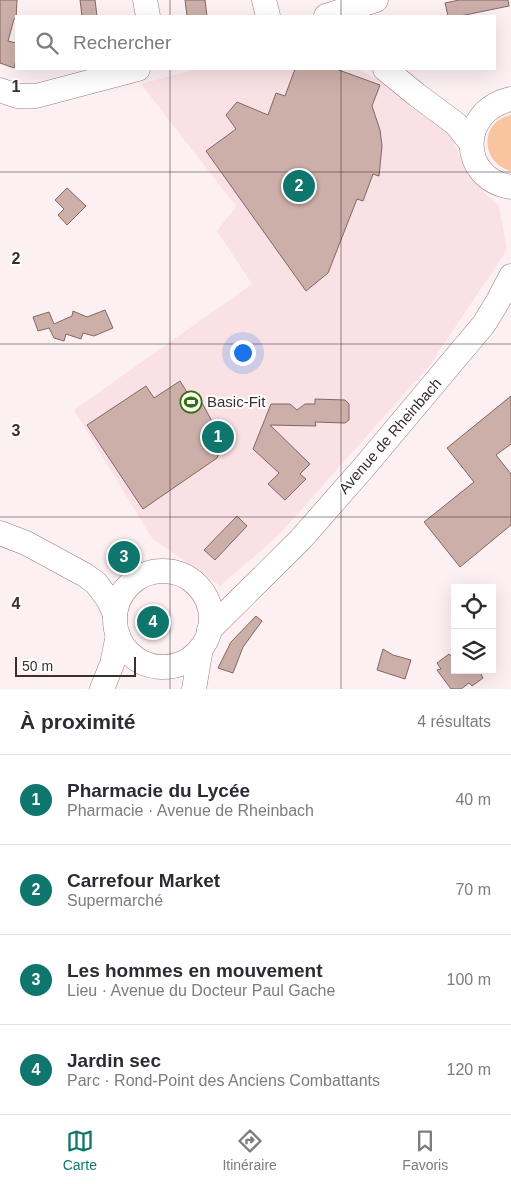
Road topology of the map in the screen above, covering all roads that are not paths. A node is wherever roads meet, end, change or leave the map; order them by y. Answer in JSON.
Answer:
{"nodes":[{"id":1,"x":145,"y":0,"type":"edge"},
{"id":2,"x":264,"y":0,"type":"edge"},
{"id":3,"x":376,"y":0,"type":"edge"},
{"id":4,"x":148,"y":15,"type":"edge"},
{"id":5,"x":268,"y":15,"type":"edge"},
{"id":6,"x":329,"y":15,"type":"edge"},
{"id":7,"x":134,"y":70,"type":"edge"},
{"id":8,"x":386,"y":70,"type":"edge"},
{"id":9,"x":0,"y":90,"type":"edge"},
{"id":10,"x":501,"y":101,"type":"edge"},
{"id":11,"x":433,"y":106,"type":"junction"},
{"id":12,"x":472,"y":144,"type":"junction"},
{"id":13,"x":507,"y":191,"type":"edge"},
{"id":14,"x":511,"y":276,"type":"edge"},
{"id":15,"x":0,"y":533,"type":"edge"},
{"id":16,"x":85,"y":575,"type":"junction"},
{"id":17,"x":140,"y":576,"type":"junction"},
{"id":18,"x":253,"y":586,"type":"junction"},
{"id":19,"x":202,"y":592,"type":"junction"},
{"id":20,"x":117,"y":624,"type":"junction"},
{"id":21,"x":205,"y":639,"type":"junction"},
{"id":22,"x":155,"y":665,"type":"junction"},
{"id":23,"x":102,"y":689,"type":"edge"},
{"id":24,"x":183,"y":689,"type":"edge"},
{"id":25,"x":194,"y":689,"type":"edge"}],
"edges":[{"from":1,"to":4,"type":"street"},
{"from":2,"to":5,"type":"street"},
{"from":3,"to":6,"type":"street"},
{"from":7,"to":9,"type":"street"},
{"from":8,"to":11,"type":"street"},
{"from":10,"to":11,"type":"street"},
{"from":10,"to":12,"type":"street"},
{"from":11,"to":12,"type":"street"},
{"from":12,"to":13,"type":"street"},
{"from":14,"to":18,"type":"street","name":"Avenue de Rheinbach"},
{"from":15,"to":16,"type":"street"},
{"from":16,"to":17,"type":"street"},
{"from":16,"to":20,"type":"street"},
{"from":17,"to":19,"type":"street"},
{"from":17,"to":20,"type":"street"},
{"from":18,"to":19,"type":"street"},
{"from":18,"to":21,"type":"street","name":"Avenue de Rheinbach"},
{"from":19,"to":21,"type":"street"},
{"from":20,"to":22,"type":"street"},
{"from":20,"to":23,"type":"street"},
{"from":21,"to":22,"type":"street"},
{"from":21,"to":25,"type":"street"},
{"from":22,"to":23,"type":"street"},
{"from":22,"to":24,"type":"street"}]}
